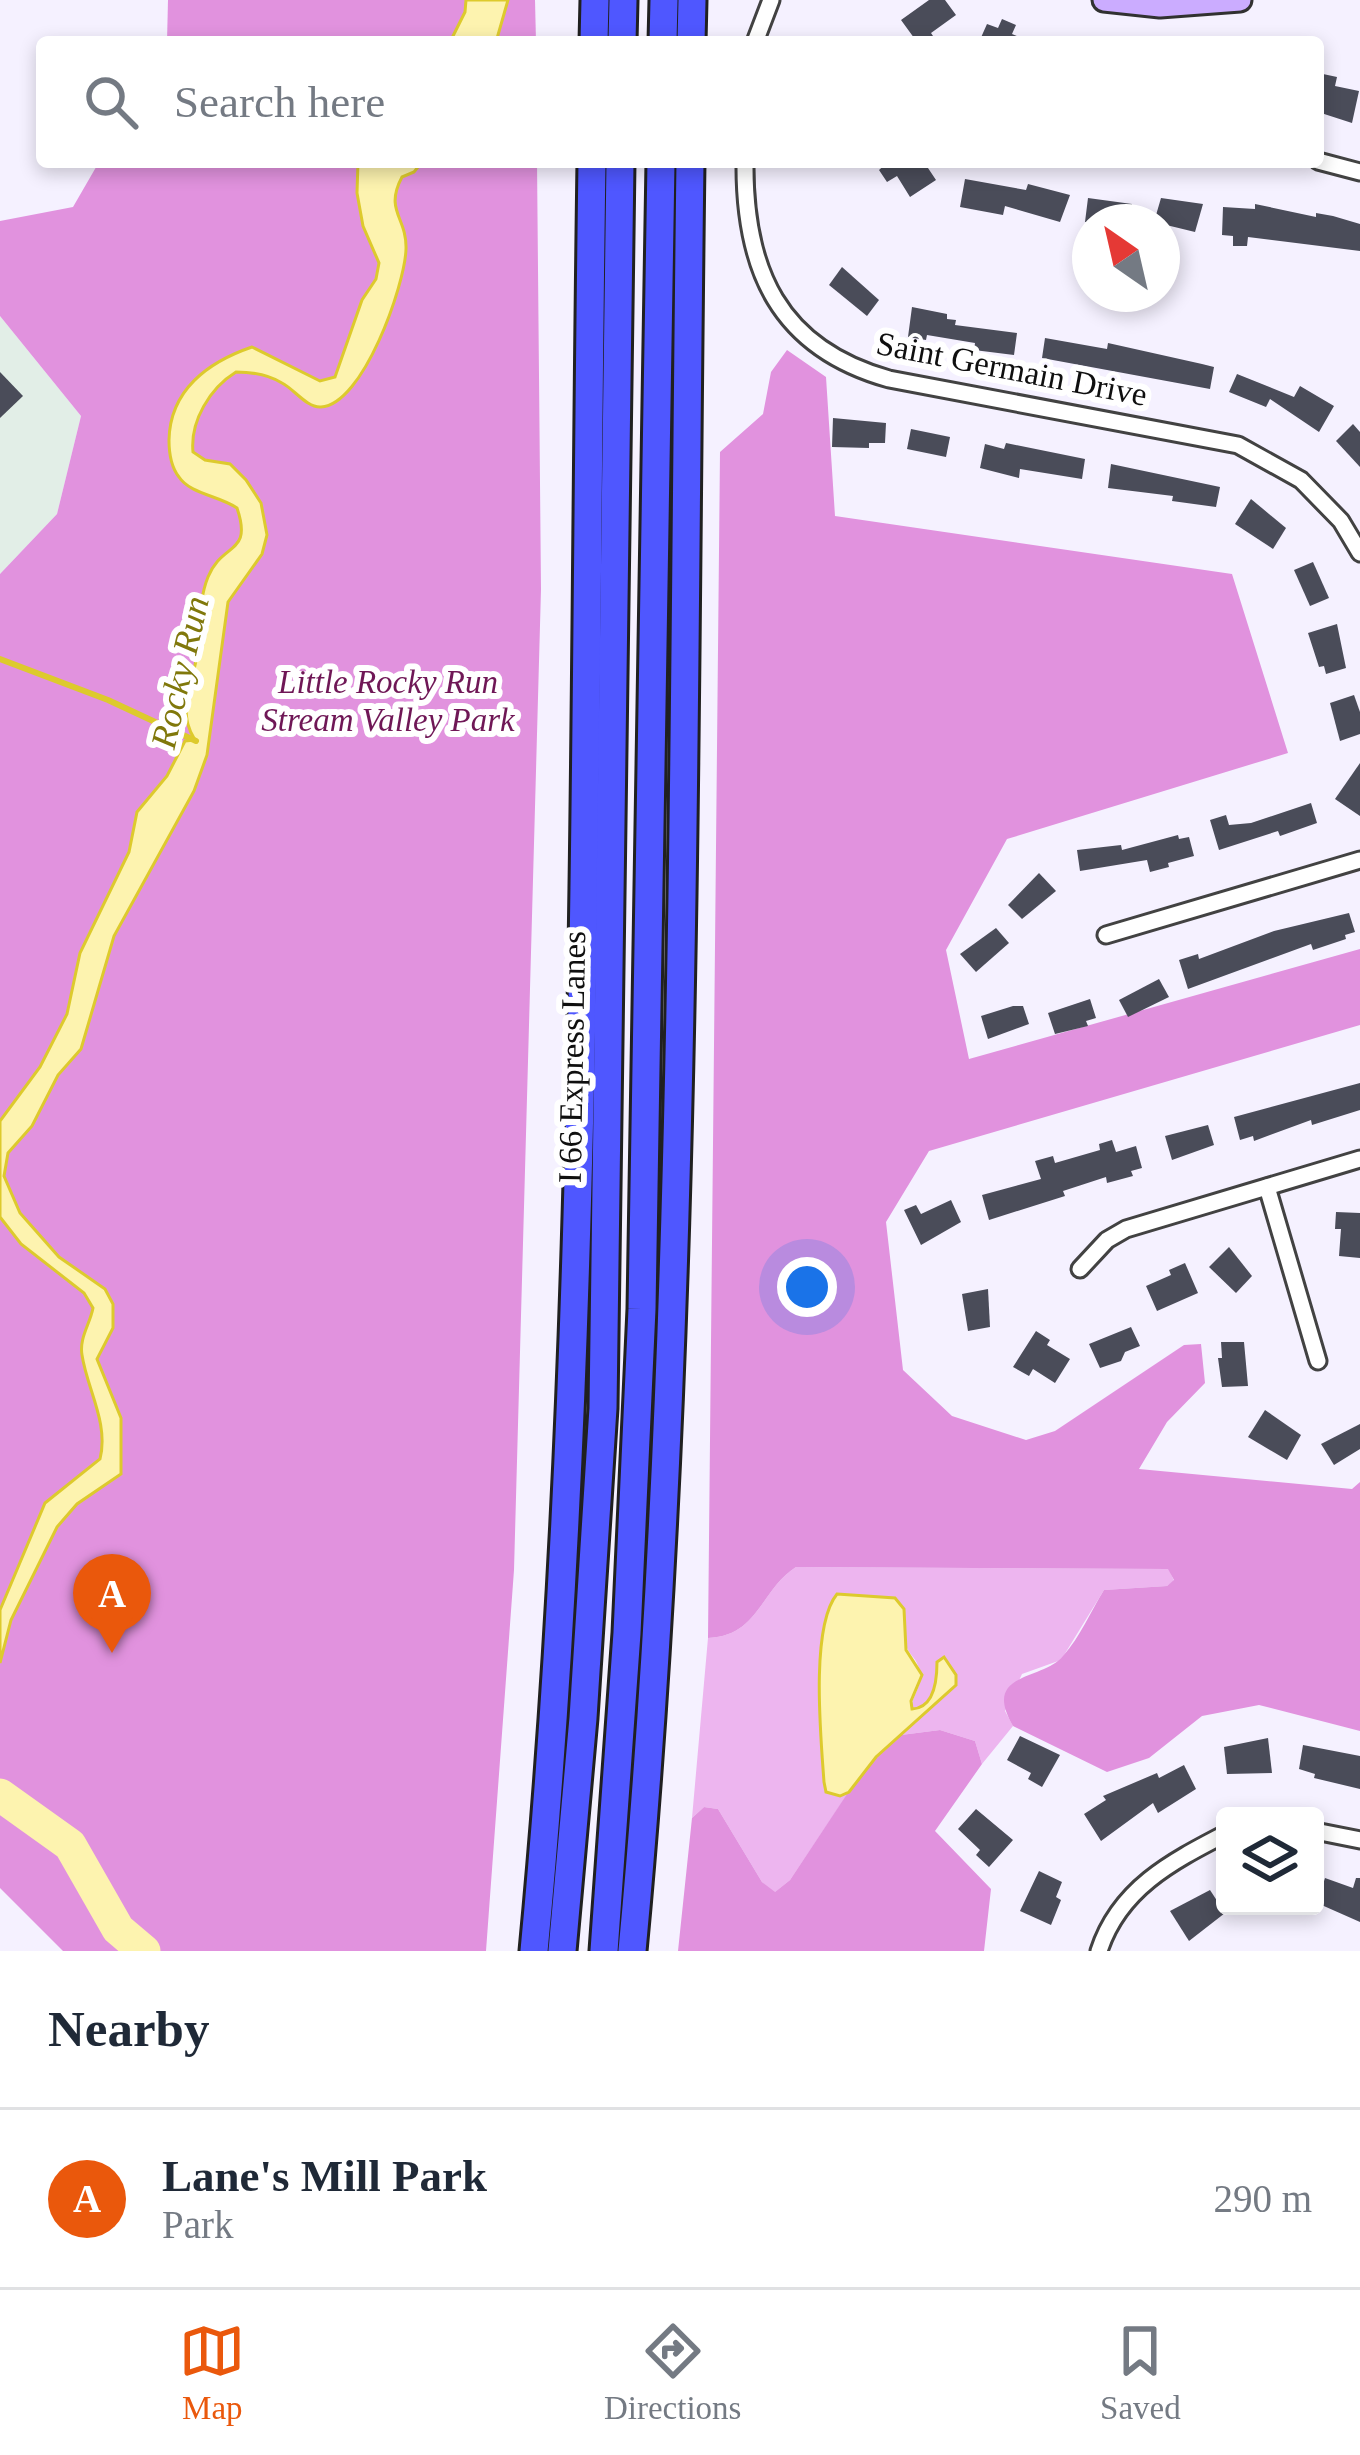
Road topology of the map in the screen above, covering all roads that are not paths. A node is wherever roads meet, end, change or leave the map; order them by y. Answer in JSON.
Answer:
{"nodes":[{"id":1,"x":595,"y":0,"type":"edge"},
{"id":2,"x":623,"y":0,"type":"edge"},
{"id":3,"x":664,"y":0,"type":"edge"},
{"id":4,"x":692,"y":0,"type":"edge"},
{"id":5,"x":770,"y":0,"type":"edge"},
{"id":6,"x":1104,"y":0,"type":"edge"},
{"id":7,"x":1240,"y":0,"type":"edge"},
{"id":8,"x":594,"y":36,"type":"edge"},
{"id":9,"x":622,"y":36,"type":"edge"},
{"id":10,"x":663,"y":36,"type":"edge"},
{"id":11,"x":691,"y":36,"type":"edge"},
{"id":12,"x":757,"y":36,"type":"edge"},
{"id":13,"x":1324,"y":163,"type":"edge"},
{"id":14,"x":592,"y":168,"type":"edge"},
{"id":15,"x":620,"y":168,"type":"edge"},
{"id":16,"x":661,"y":168,"type":"edge"},
{"id":17,"x":689,"y":168,"type":"edge"},
{"id":18,"x":746,"y":168,"type":"edge"},
{"id":19,"x":1360,"y":172,"type":"edge"},
{"id":20,"x":1360,"y":553,"type":"edge"},
{"id":21,"x":1360,"y":860,"type":"edge"},
{"id":22,"x":1106,"y":935,"type":"dead end"},
{"id":23,"x":1360,"y":1159,"type":"edge"},
{"id":24,"x":1267,"y":1187,"type":"junction"},
{"id":25,"x":1081,"y":1269,"type":"dead end"},
{"id":26,"x":1318,"y":1361,"type":"dead end"},
{"id":27,"x":1324,"y":1833,"type":"edge"},
{"id":28,"x":1216,"y":1839,"type":"edge"},
{"id":29,"x":1360,"y":1840,"type":"edge"},
{"id":30,"x":534,"y":1951,"type":"edge"},
{"id":31,"x":562,"y":1951,"type":"edge"},
{"id":32,"x":604,"y":1951,"type":"edge"},
{"id":33,"x":632,"y":1951,"type":"edge"},
{"id":34,"x":1099,"y":1951,"type":"edge"}],
"edges":[{"from":1,"to":8,"type":"highway"},
{"from":2,"to":9,"type":"highway"},
{"from":3,"to":10,"type":"highway"},
{"from":4,"to":11,"type":"highway"},
{"from":5,"to":12,"type":"street"},
{"from":6,"to":7,"type":"street"},
{"from":13,"to":19,"type":"street"},
{"from":14,"to":30,"type":"highway"},
{"from":15,"to":31,"type":"highway","name":"I 66 Express Lanes"},
{"from":16,"to":32,"type":"highway"},
{"from":17,"to":33,"type":"highway"},
{"from":18,"to":20,"type":"street","name":"Saint Germain Drive"},
{"from":21,"to":22,"type":"street"},
{"from":23,"to":24,"type":"street"},
{"from":24,"to":25,"type":"street"},
{"from":24,"to":26,"type":"street"},
{"from":27,"to":29,"type":"street"},
{"from":28,"to":34,"type":"street"}]}
